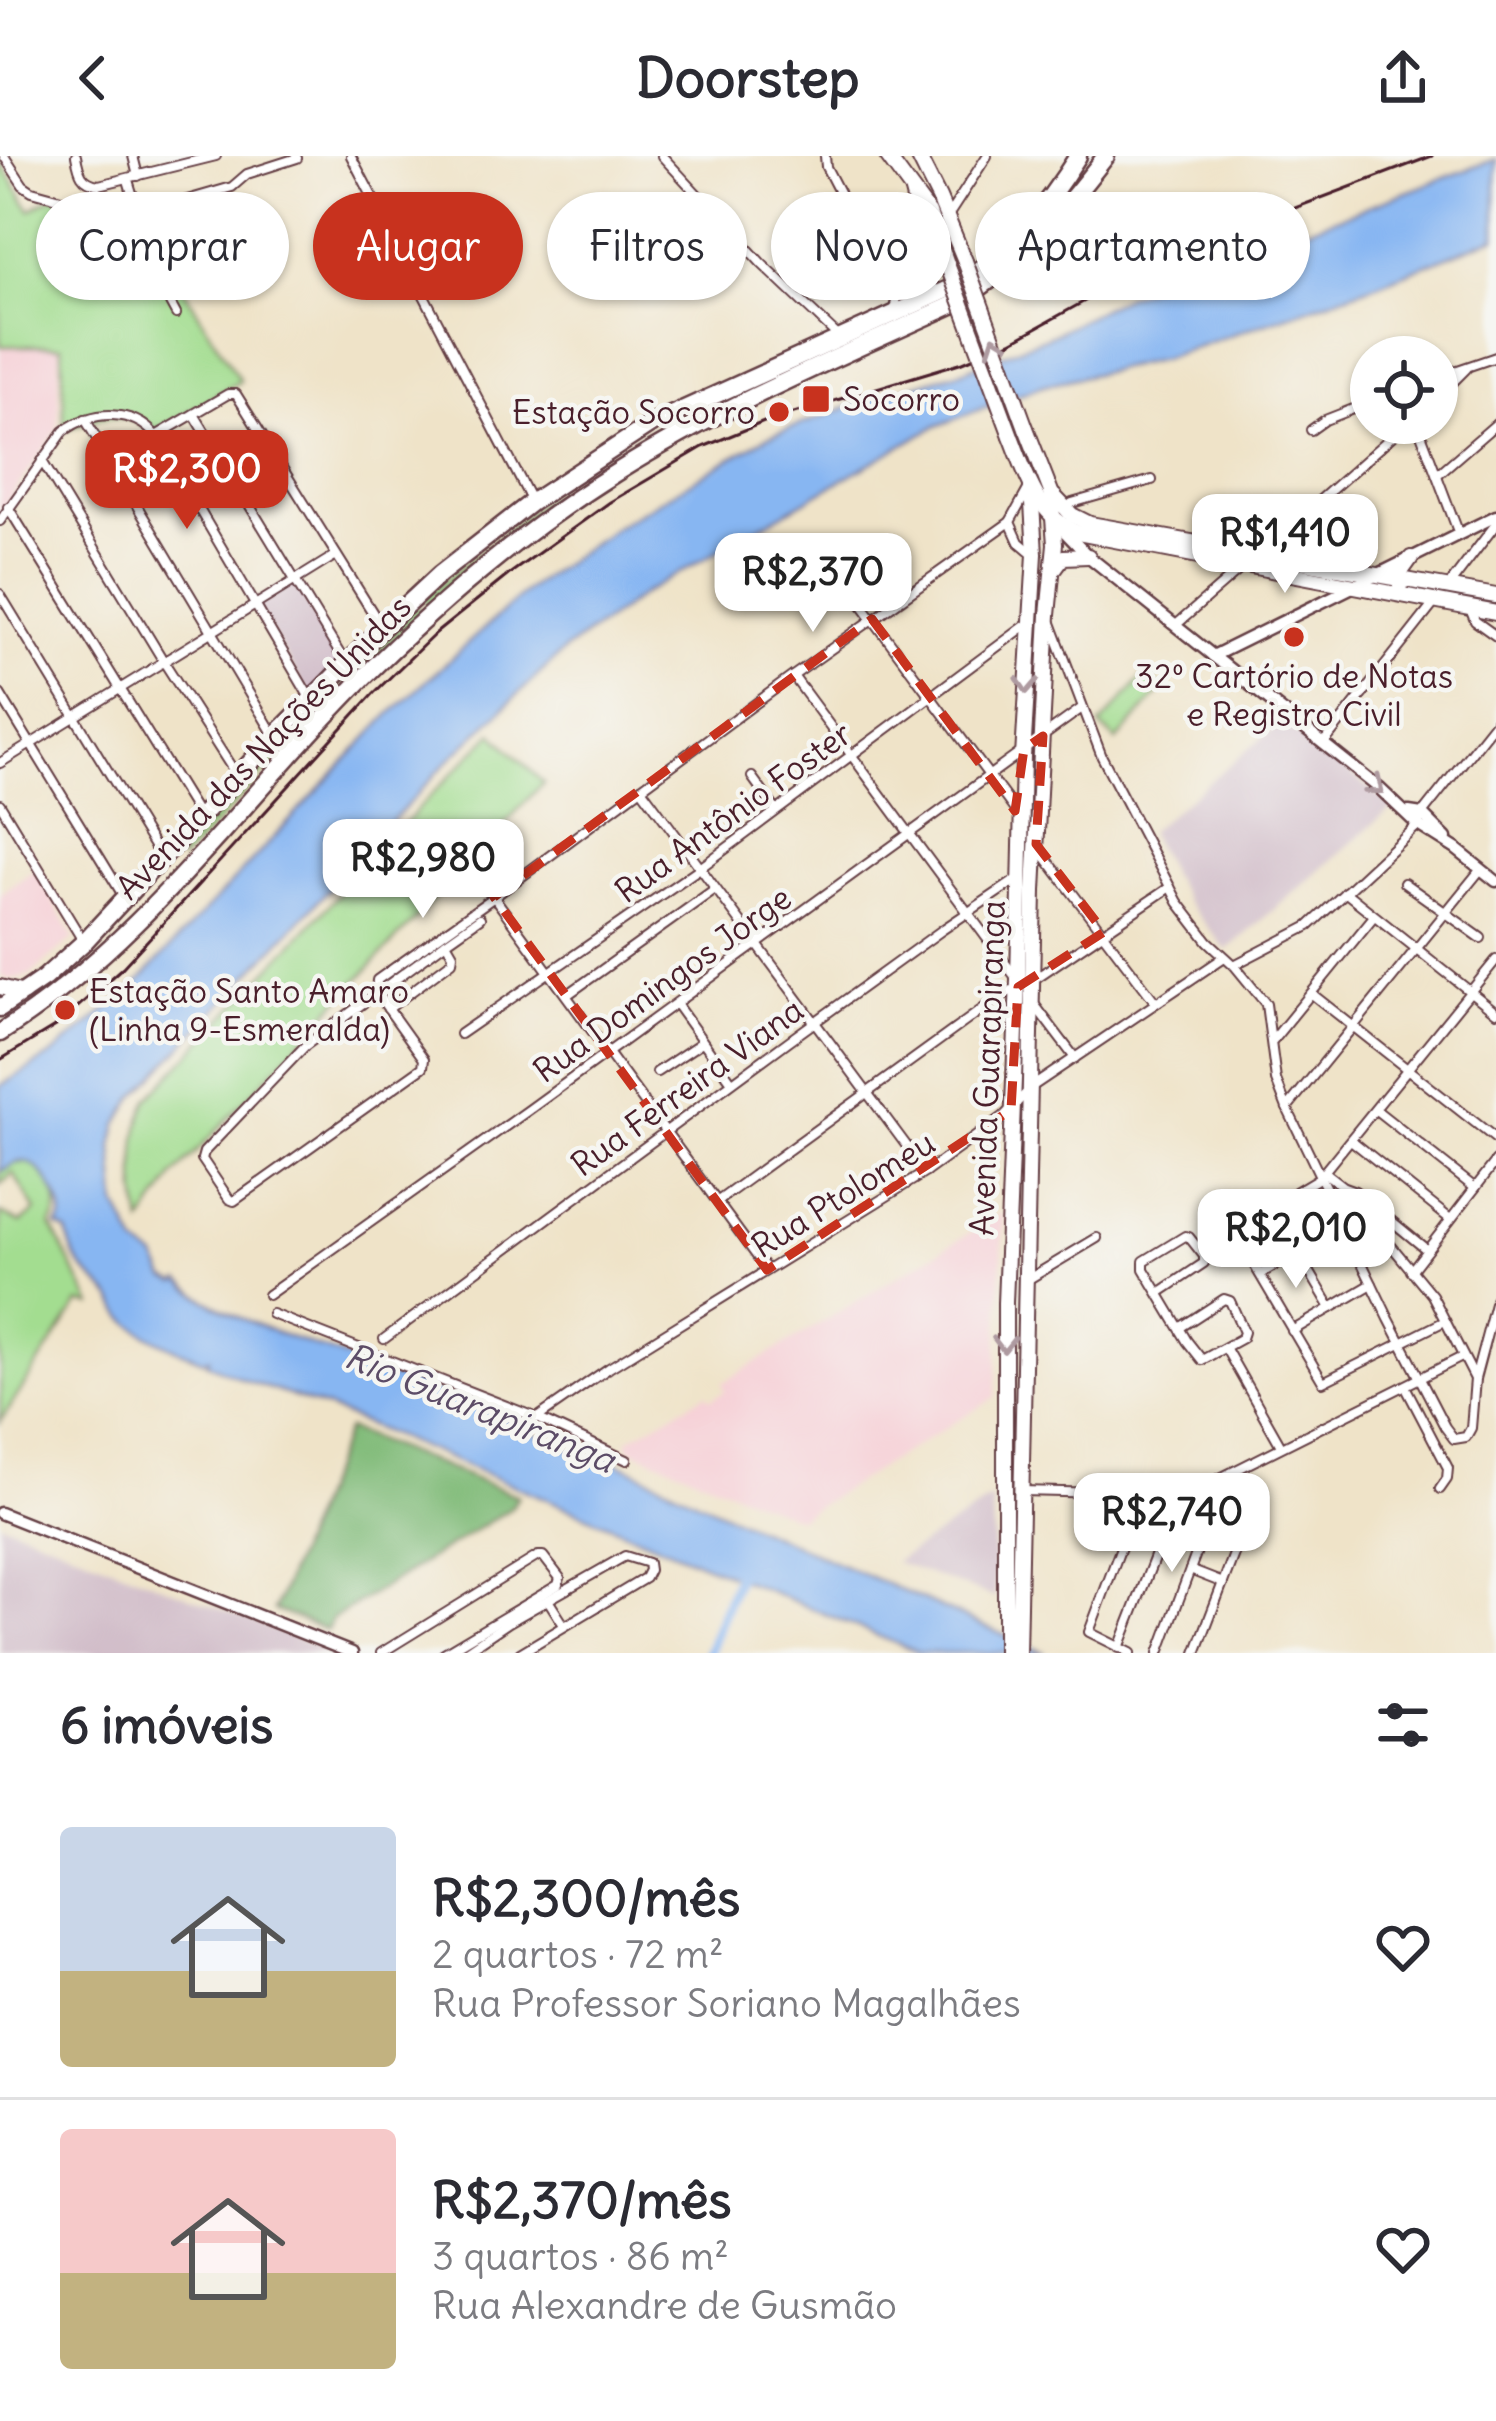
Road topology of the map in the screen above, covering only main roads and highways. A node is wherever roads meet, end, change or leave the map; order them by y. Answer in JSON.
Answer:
{"nodes":[{"id":1,"x":887,"y":156,"type":"edge"},
{"id":2,"x":918,"y":156,"type":"edge"},
{"id":3,"x":1078,"y":156,"type":"edge"},
{"id":4,"x":1102,"y":156,"type":"edge"},
{"id":5,"x":1031,"y":485,"type":"junction"},
{"id":6,"x":1051,"y":492,"type":"junction"},
{"id":7,"x":1055,"y":521,"type":"junction"},
{"id":8,"x":1088,"y":556,"type":"road end"},
{"id":9,"x":1411,"y":558,"type":"road end"},
{"id":10,"x":1252,"y":559,"type":"junction"},
{"id":11,"x":1053,"y":572,"type":"junction"},
{"id":12,"x":1400,"y":578,"type":"junction"},
{"id":13,"x":1406,"y":595,"type":"junction"},
{"id":14,"x":1496,"y":596,"type":"edge"},
{"id":15,"x":1496,"y":613,"type":"edge"},
{"id":16,"x":179,"y":842,"type":"junction"},
{"id":17,"x":184,"y":868,"type":"junction"},
{"id":18,"x":1023,"y":983,"type":"junction"},
{"id":19,"x":0,"y":986,"type":"edge"},
{"id":20,"x":24,"y":993,"type":"junction"},
{"id":21,"x":0,"y":1008,"type":"edge"},
{"id":22,"x":0,"y":1030,"type":"edge"},
{"id":23,"x":1007,"y":1241,"type":"junction"},
{"id":24,"x":1027,"y":1253,"type":"junction"},
{"id":25,"x":1003,"y":1467,"type":"junction"},
{"id":26,"x":1020,"y":1491,"type":"junction"},
{"id":27,"x":1013,"y":1599,"type":"junction"},
{"id":28,"x":1005,"y":1653,"type":"edge"},
{"id":29,"x":1018,"y":1653,"type":"edge"}],
"edges":[{"from":1,"to":5,"type":"main road","bridge":true},
{"from":6,"to":2,"type":"main road","one_way":true,"bridge":true},
{"from":3,"to":16,"type":"highway","name":"Avenida das Nações Unidas"},
{"from":4,"to":17,"type":"highway","name":"Avenida das Nações Unidas"},
{"from":5,"to":7,"type":"main road"},
{"from":5,"to":18,"type":"main road","name":"Avenida Guarapiranga","one_way":true},
{"from":6,"to":7,"type":"main road","name":"Avenida Guarapiranga"},
{"from":6,"to":10,"type":"main road"},
{"from":7,"to":10,"type":"main road"},
{"from":7,"to":11,"type":"main road","name":"Avenida Guarapiranga"},
{"from":8,"to":11,"type":"main road"},
{"from":9,"to":12,"type":"main road"},
{"from":10,"to":12,"type":"main road"},
{"from":10,"to":13,"type":"main road"},
{"from":11,"to":18,"type":"main road","name":"Avenida Guarapiranga"},
{"from":12,"to":13,"type":"main road"},
{"from":12,"to":14,"type":"main road"},
{"from":13,"to":15,"type":"main road"},
{"from":16,"to":17,"type":"highway"},
{"from":16,"to":20,"type":"highway","name":"Avenida das Nações Unidas"},
{"from":17,"to":22,"type":"highway","name":"Avenida das Nações Unidas"},
{"from":18,"to":23,"type":"main road","name":"Avenida Guarapiranga"},
{"from":18,"to":24,"type":"main road","name":"Avenida Guarapiranga"},
{"from":19,"to":20,"type":"main road"},
{"from":20,"to":21,"type":"highway","name":"Avenida das Nações Unidas"},
{"from":23,"to":24,"type":"main road"},
{"from":23,"to":25,"type":"main road","name":"Avenida Guarapiranga","one_way":true},
{"from":24,"to":26,"type":"main road","name":"Avenida Guarapiranga"},
{"from":25,"to":26,"type":"main road"},
{"from":25,"to":27,"type":"main road","name":"Avenida Guarapiranga"},
{"from":26,"to":27,"type":"main road","name":"Avenida Guarapiranga"},
{"from":27,"to":28,"type":"main road","name":"Avenida Guarapiranga"},
{"from":27,"to":29,"type":"main road","name":"Avenida Guarapiranga"}]}
